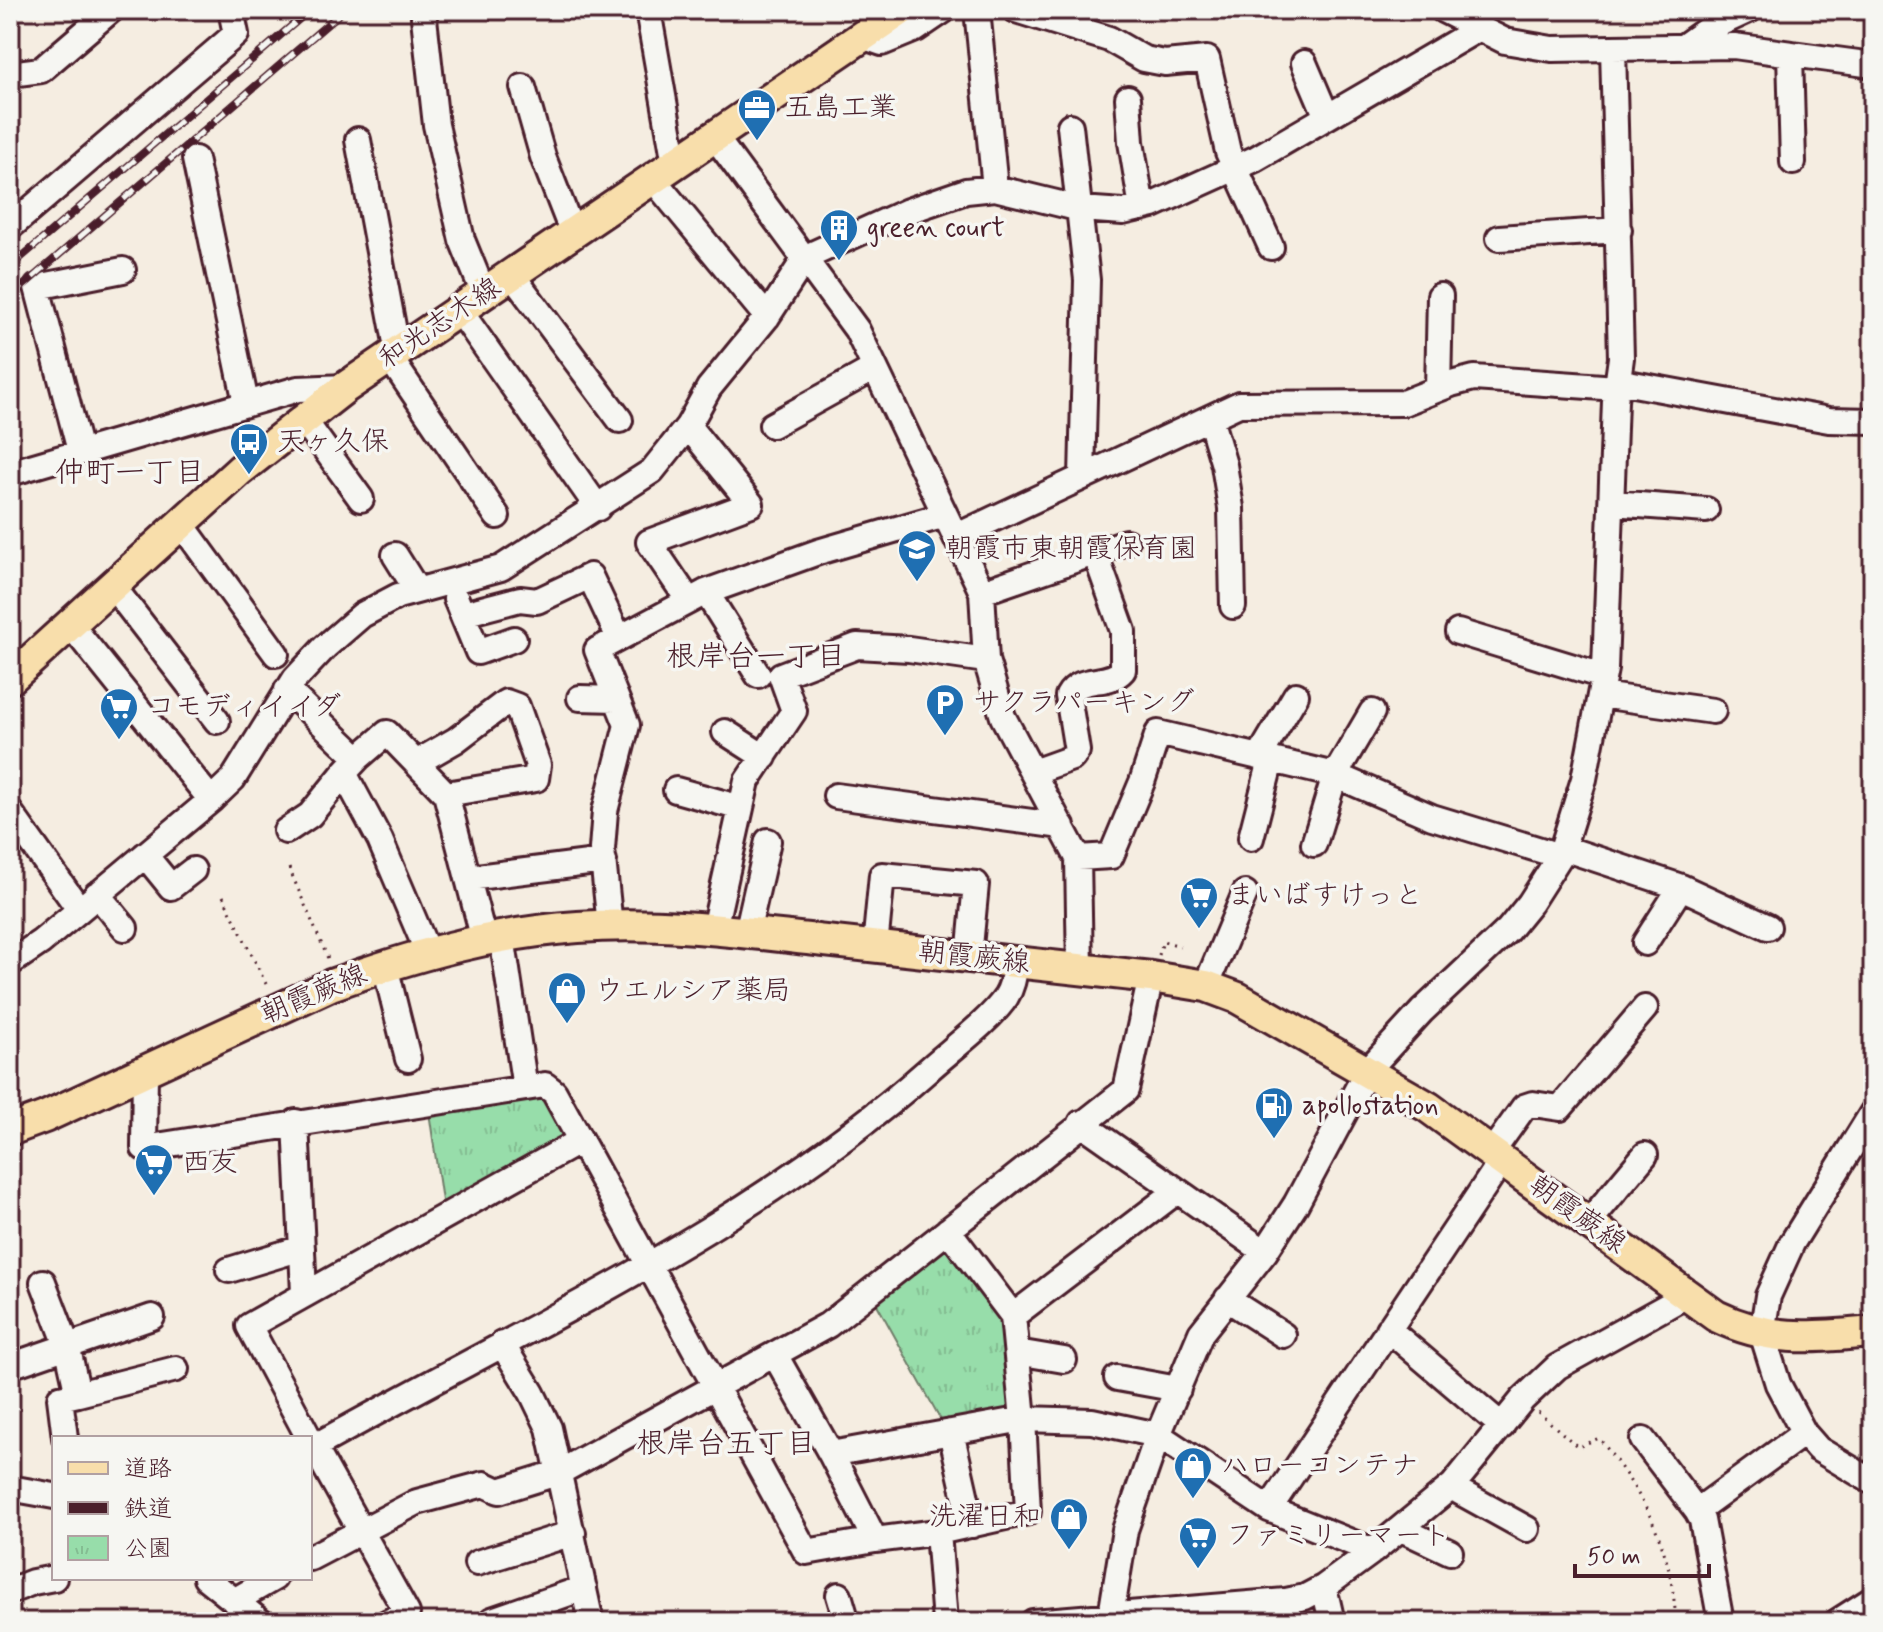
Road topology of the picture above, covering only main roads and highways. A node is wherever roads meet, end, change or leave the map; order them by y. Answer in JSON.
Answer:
{"nodes":[{"id":1,"x":901,"y":10,"type":"edge"},
{"id":2,"x":10,"y":679,"type":"edge"},
{"id":3,"x":10,"y":1130,"type":"edge"},
{"id":4,"x":1873,"y":1332,"type":"edge"}],
"edges":[{"from":1,"to":2,"type":"main road","name":"和光志木線"},
{"from":3,"to":4,"type":"main road","name":"朝霞蕨線"}]}
